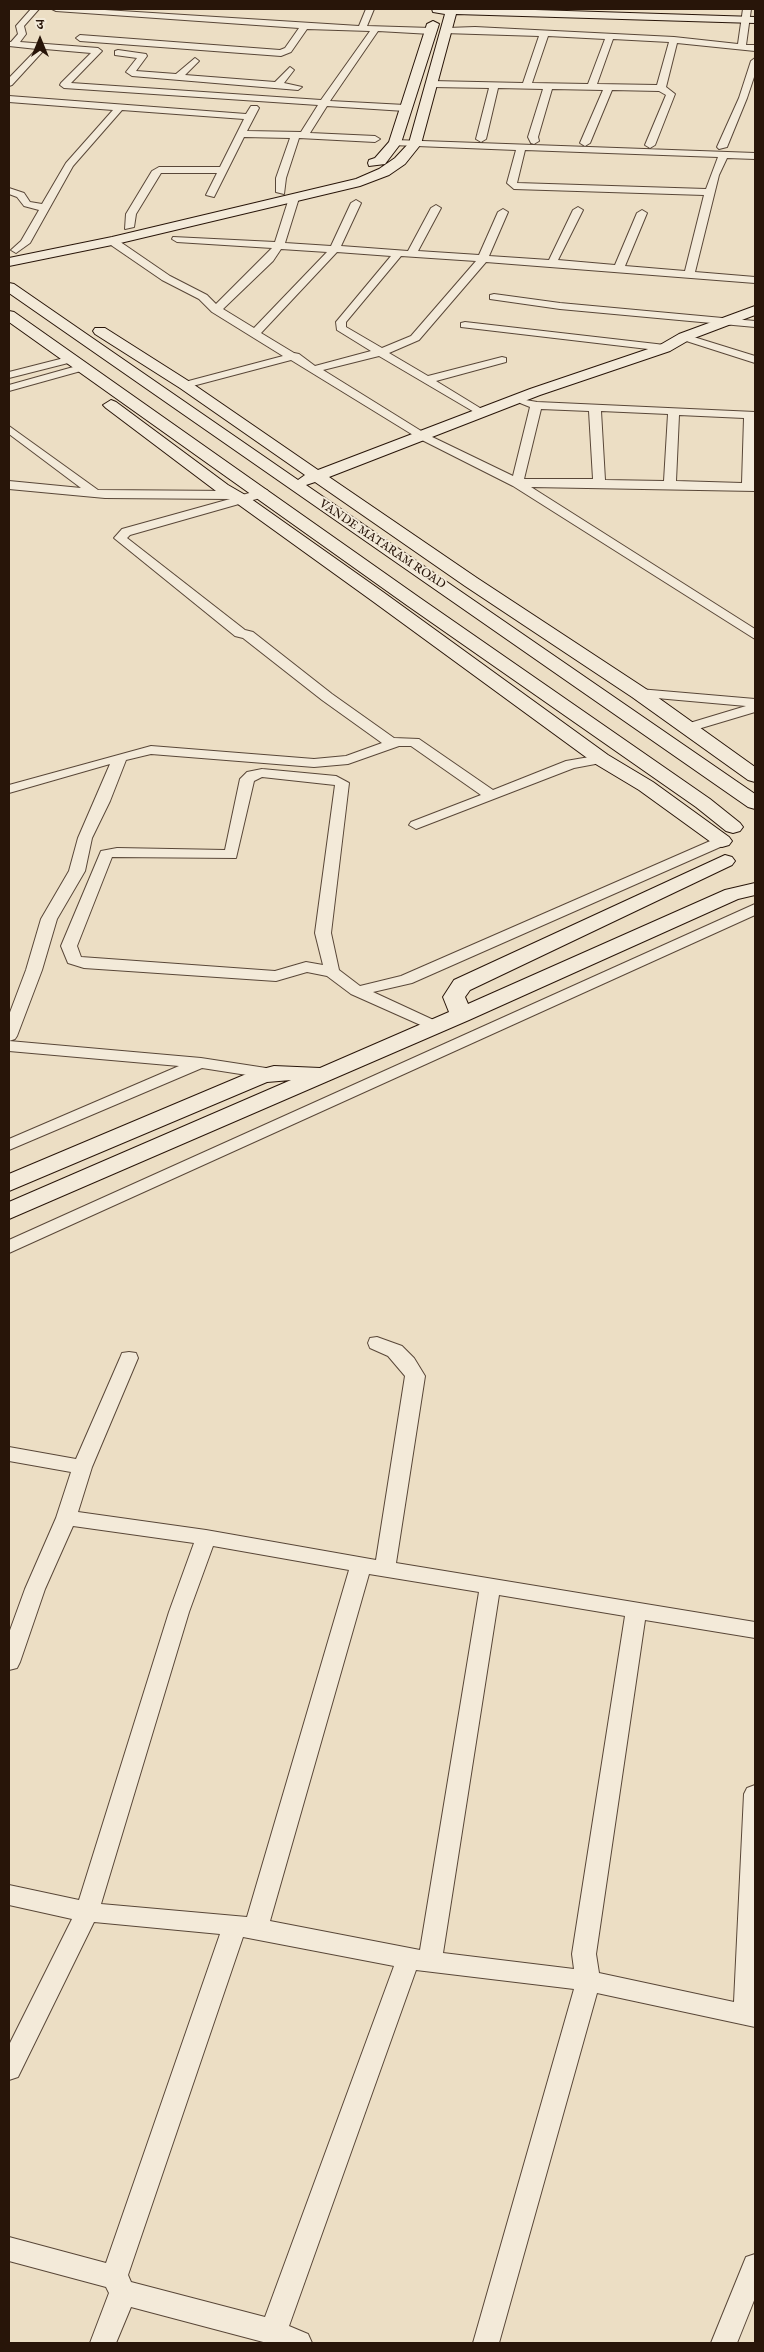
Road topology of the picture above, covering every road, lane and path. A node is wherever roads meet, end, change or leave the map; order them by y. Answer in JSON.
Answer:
{"nodes":[{"id":1,"x":35,"y":9,"type":"edge"},
{"id":2,"x":56,"y":9,"type":"edge"},
{"id":3,"x":370,"y":9,"type":"edge"},
{"id":4,"x":437,"y":9,"type":"edge"},
{"id":5,"x":452,"y":9,"type":"edge"},
{"id":6,"x":143,"y":11,"type":"edge"},
{"id":7,"x":577,"y":11,"type":"edge"},
{"id":8,"x":500,"y":12,"type":"junction"},
{"id":9,"x":116,"y":13,"type":"junction"},
{"id":10,"x":672,"y":13,"type":"edge"},
{"id":11,"x":749,"y":16,"type":"edge"},
{"id":12,"x":305,"y":26,"type":"junction"},
{"id":13,"x":362,"y":28,"type":"junction"},
{"id":14,"x":376,"y":28,"type":"junction"},
{"id":15,"x":431,"y":30,"type":"junction"},
{"id":16,"x":447,"y":31,"type":"junction"},
{"id":17,"x":496,"y":31,"type":"junction"},
{"id":18,"x":544,"y":34,"type":"junction"},
{"id":19,"x":69,"y":37,"type":"dead end"},
{"id":20,"x":610,"y":37,"type":"junction"},
{"id":21,"x":88,"y":38,"type":"junction"},
{"id":22,"x":674,"y":40,"type":"junction"},
{"id":23,"x":132,"y":42,"type":"junction"},
{"id":24,"x":11,"y":44,"type":"edge"},
{"id":25,"x":44,"y":46,"type":"junction"},
{"id":26,"x":742,"y":46,"type":"junction"},
{"id":27,"x":755,"y":48,"type":"edge"},
{"id":28,"x":98,"y":51,"type":"junction"},
{"id":29,"x":108,"y":52,"type":"junction"},
{"id":30,"x":195,"y":61,"type":"dead end"},
{"id":31,"x":755,"y":61,"type":"edge"},
{"id":32,"x":290,"y":70,"type":"dead end"},
{"id":33,"x":236,"y":71,"type":"dead end"},
{"id":34,"x":178,"y":77,"type":"junction"},
{"id":35,"x":227,"y":81,"type":"junction"},
{"id":36,"x":9,"y":84,"type":"edge"},
{"id":37,"x":432,"y":84,"type":"junction"},
{"id":38,"x":64,"y":85,"type":"junction"},
{"id":39,"x":277,"y":85,"type":"junction"},
{"id":40,"x":494,"y":85,"type":"junction"},
{"id":41,"x":527,"y":85,"type":"junction"},
{"id":42,"x":548,"y":86,"type":"junction"},
{"id":43,"x":592,"y":86,"type":"junction"},
{"id":44,"x":298,"y":87,"type":"dead end"},
{"id":45,"x":609,"y":87,"type":"junction"},
{"id":46,"x":661,"y":88,"type":"junction"},
{"id":47,"x":188,"y":94,"type":"junction"},
{"id":48,"x":9,"y":98,"type":"edge"},
{"id":49,"x":744,"y":98,"type":"junction"},
{"id":50,"x":755,"y":98,"type":"edge"},
{"id":51,"x":259,"y":99,"type":"junction"},
{"id":52,"x":21,"y":100,"type":"junction"},
{"id":53,"x":49,"y":102,"type":"junction"},
{"id":54,"x":324,"y":103,"type":"junction"},
{"id":55,"x":120,"y":107,"type":"junction"},
{"id":56,"x":405,"y":108,"type":"junction"},
{"id":57,"x":170,"y":111,"type":"junction"},
{"id":58,"x":9,"y":112,"type":"edge"},
{"id":59,"x":248,"y":117,"type":"junction"},
{"id":60,"x":241,"y":134,"type":"junction"},
{"id":61,"x":300,"y":135,"type":"junction"},
{"id":62,"x":376,"y":138,"type":"dead end"},
{"id":63,"x":396,"y":139,"type":"junction"},
{"id":64,"x":482,"y":139,"type":"junction"},
{"id":65,"x":416,"y":140,"type":"junction"},
{"id":66,"x":534,"y":141,"type":"junction"},
{"id":67,"x":585,"y":143,"type":"junction"},
{"id":68,"x":650,"y":145,"type":"junction"},
{"id":69,"x":521,"y":147,"type":"junction"},
{"id":70,"x":755,"y":149,"type":"edge"},
{"id":71,"x":722,"y":151,"type":"junction"},
{"id":72,"x":755,"y":156,"type":"edge"},
{"id":73,"x":223,"y":170,"type":"junction"},
{"id":74,"x":9,"y":191,"type":"edge"},
{"id":75,"x":281,"y":192,"type":"junction"},
{"id":76,"x":710,"y":192,"type":"junction"},
{"id":77,"x":211,"y":195,"type":"dead end"},
{"id":78,"x":294,"y":198,"type":"junction"},
{"id":79,"x":356,"y":203,"type":"dead end"},
{"id":80,"x":45,"y":208,"type":"junction"},
{"id":81,"x":436,"y":208,"type":"dead end"},
{"id":82,"x":578,"y":210,"type":"dead end"},
{"id":83,"x":503,"y":212,"type":"dead end"},
{"id":84,"x":642,"y":213,"type":"dead end"},
{"id":85,"x":129,"y":227,"type":"junction"},
{"id":86,"x":177,"y":239,"type":"dead end"},
{"id":87,"x":112,"y":241,"type":"junction"},
{"id":88,"x":279,"y":246,"type":"junction"},
{"id":89,"x":334,"y":250,"type":"junction"},
{"id":90,"x":12,"y":251,"type":"edge"},
{"id":91,"x":398,"y":254,"type":"junction"},
{"id":92,"x":411,"y":255,"type":"junction"},
{"id":93,"x":483,"y":259,"type":"junction"},
{"id":94,"x":9,"y":262,"type":"edge"},
{"id":95,"x":552,"y":263,"type":"junction"},
{"id":96,"x":618,"y":270,"type":"junction"},
{"id":97,"x":9,"y":271,"type":"edge"},
{"id":98,"x":689,"y":276,"type":"junction"},
{"id":99,"x":755,"y":280,"type":"edge"},
{"id":100,"x":9,"y":286,"type":"edge"},
{"id":101,"x":494,"y":297,"type":"dead end"},
{"id":102,"x":216,"y":310,"type":"junction"},
{"id":103,"x":755,"y":310,"type":"edge"},
{"id":104,"x":9,"y":315,"type":"edge"},
{"id":105,"x":731,"y":320,"type":"junction"},
{"id":106,"x":755,"y":324,"type":"edge"},
{"id":107,"x":465,"y":325,"type":"dead end"},
{"id":108,"x":256,"y":332,"type":"junction"},
{"id":109,"x":9,"y":333,"type":"edge"},
{"id":110,"x":684,"y":337,"type":"junction"},
{"id":111,"x":665,"y":348,"type":"junction"},
{"id":112,"x":381,"y":352,"type":"junction"},
{"id":113,"x":295,"y":356,"type":"junction"},
{"id":114,"x":502,"y":360,"type":"dead end"},
{"id":115,"x":755,"y":360,"type":"edge"},
{"id":116,"x":69,"y":366,"type":"junction"},
{"id":117,"x":315,"y":369,"type":"junction"},
{"id":118,"x":9,"y":374,"type":"edge"},
{"id":119,"x":426,"y":380,"type":"junction"},
{"id":120,"x":185,"y":385,"type":"junction"},
{"id":121,"x":9,"y":388,"type":"edge"},
{"id":122,"x":518,"y":400,"type":"junction"},
{"id":123,"x":536,"y":405,"type":"junction"},
{"id":124,"x":595,"y":407,"type":"junction"},
{"id":125,"x":674,"y":410,"type":"junction"},
{"id":126,"x":481,"y":413,"type":"junction"},
{"id":127,"x":753,"y":415,"type":"edge"},
{"id":128,"x":9,"y":429,"type":"edge"},
{"id":129,"x":422,"y":436,"type":"junction"},
{"id":130,"x":317,"y":477,"type":"junction"},
{"id":131,"x":517,"y":483,"type":"junction"},
{"id":132,"x":599,"y":483,"type":"junction"},
{"id":133,"x":292,"y":484,"type":"junction"},
{"id":134,"x":670,"y":484,"type":"junction"},
{"id":135,"x":9,"y":485,"type":"edge"},
{"id":136,"x":752,"y":487,"type":"edge"},
{"id":137,"x":96,"y":493,"type":"junction"},
{"id":138,"x":263,"y":493,"type":"junction"},
{"id":139,"x":238,"y":497,"type":"junction"},
{"id":140,"x":755,"y":635,"type":"edge"},
{"id":141,"x":639,"y":693,"type":"junction"},
{"id":142,"x":755,"y":703,"type":"edge"},
{"id":143,"x":755,"y":708,"type":"edge"},
{"id":144,"x":688,"y":728,"type":"junction"},
{"id":145,"x":393,"y":744,"type":"junction"},
{"id":146,"x":120,"y":757,"type":"junction"},
{"id":147,"x":601,"y":759,"type":"junction"},
{"id":148,"x":755,"y":776,"type":"edge"},
{"id":149,"x":9,"y":789,"type":"edge"},
{"id":150,"x":492,"y":796,"type":"junction"},
{"id":151,"x":755,"y":804,"type":"edge"},
{"id":152,"x":755,"y":815,"type":"edge"},
{"id":153,"x":416,"y":825,"type":"dead end"},
{"id":154,"x":727,"y":843,"type":"junction"},
{"id":155,"x":755,"y":888,"type":"edge"},
{"id":156,"x":755,"y":909,"type":"edge"},
{"id":157,"x":332,"y":972,"type":"junction"},
{"id":158,"x":357,"y":991,"type":"junction"},
{"id":159,"x":461,"y":1015,"type":"junction"},
{"id":160,"x":434,"y":1026,"type":"junction"},
{"id":161,"x":9,"y":1036,"type":"edge"},
{"id":162,"x":9,"y":1046,"type":"edge"},
{"id":163,"x":200,"y":1063,"type":"junction"},
{"id":164,"x":274,"y":1073,"type":"junction"},
{"id":165,"x":322,"y":1074,"type":"junction"},
{"id":166,"x":300,"y":1084,"type":"junction"},
{"id":167,"x":9,"y":1145,"type":"edge"},
{"id":168,"x":9,"y":1183,"type":"edge"},
{"id":169,"x":9,"y":1211,"type":"edge"},
{"id":170,"x":9,"y":1247,"type":"edge"},
{"id":171,"x":377,"y":1343,"type":"dead end"},
{"id":172,"x":129,"y":1358,"type":"dead end"},
{"id":173,"x":9,"y":1454,"type":"edge"},
{"id":174,"x":82,"y":1467,"type":"junction"},
{"id":175,"x":66,"y":1518,"type":"junction"},
{"id":176,"x":206,"y":1537,"type":"junction"},
{"id":177,"x":361,"y":1565,"type":"junction"},
{"id":178,"x":385,"y":1569,"type":"junction"},
{"id":179,"x":490,"y":1586,"type":"junction"},
{"id":180,"x":636,"y":1611,"type":"junction"},
{"id":181,"x":755,"y":1630,"type":"edge"},
{"id":182,"x":9,"y":1662,"type":"edge"},
{"id":183,"x":755,"y":1794,"type":"edge"},
{"id":184,"x":9,"y":1894,"type":"edge"},
{"id":185,"x":87,"y":1912,"type":"junction"},
{"id":186,"x":246,"y":1927,"type":"junction"},
{"id":187,"x":419,"y":1960,"type":"junction"},
{"id":188,"x":588,"y":1981,"type":"junction"},
{"id":189,"x":750,"y":2015,"type":"edge"},
{"id":190,"x":9,"y":2069,"type":"edge"},
{"id":191,"x":9,"y":2249,"type":"edge"},
{"id":192,"x":755,"y":2266,"type":"edge"},
{"id":193,"x":119,"y":2285,"type":"junction"},
{"id":194,"x":273,"y":2332,"type":"junction"},
{"id":195,"x":103,"y":2343,"type":"edge"},
{"id":196,"x":298,"y":2343,"type":"edge"},
{"id":197,"x":486,"y":2343,"type":"edge"},
{"id":198,"x":724,"y":2343,"type":"edge"}],
"edges":[{"from":1,"to":24,"type":"street"},
{"from":2,"to":9,"type":"street"},
{"from":3,"to":13,"type":"street"},
{"from":4,"to":5,"type":"street"},
{"from":4,"to":15,"type":"street"},
{"from":5,"to":8,"type":"street"},
{"from":5,"to":16,"type":"street"},
{"from":6,"to":9,"type":"street"},
{"from":6,"to":12,"type":"street"},
{"from":7,"to":8,"type":"street"},
{"from":7,"to":10,"type":"street"},
{"from":8,"to":17,"type":"street"},
{"from":9,"to":21,"type":"street"},
{"from":10,"to":11,"type":"street"},
{"from":11,"to":26,"type":"street"},
{"from":12,"to":13,"type":"street"},
{"from":12,"to":23,"type":"street"},
{"from":13,"to":14,"type":"street"},
{"from":14,"to":15,"type":"street"},
{"from":14,"to":54,"type":"street"},
{"from":15,"to":56,"type":"street"},
{"from":16,"to":17,"type":"street"},
{"from":16,"to":37,"type":"street"},
{"from":17,"to":18,"type":"street"},
{"from":18,"to":20,"type":"street"},
{"from":18,"to":41,"type":"street"},
{"from":19,"to":21,"type":"street"},
{"from":20,"to":22,"type":"street"},
{"from":20,"to":43,"type":"street"},
{"from":21,"to":23,"type":"street"},
{"from":22,"to":26,"type":"street"},
{"from":22,"to":46,"type":"street"},
{"from":23,"to":29,"type":"street"},
{"from":24,"to":25,"type":"street"},
{"from":25,"to":28,"type":"street"},
{"from":25,"to":36,"type":"street"},
{"from":26,"to":27,"type":"street"},
{"from":28,"to":29,"type":"street"},
{"from":28,"to":38,"type":"street"},
{"from":29,"to":34,"type":"street"},
{"from":30,"to":34,"type":"street"},
{"from":31,"to":49,"type":"street"},
{"from":32,"to":39,"type":"street"},
{"from":33,"to":35,"type":"street"},
{"from":34,"to":35,"type":"street"},
{"from":35,"to":39,"type":"street"},
{"from":37,"to":40,"type":"street"},
{"from":37,"to":65,"type":"street"},
{"from":38,"to":47,"type":"street"},
{"from":38,"to":53,"type":"street"},
{"from":39,"to":44,"type":"street"},
{"from":40,"to":41,"type":"street"},
{"from":40,"to":64,"type":"street"},
{"from":41,"to":42,"type":"street"},
{"from":42,"to":43,"type":"street"},
{"from":42,"to":66,"type":"street"},
{"from":43,"to":45,"type":"street"},
{"from":45,"to":46,"type":"street"},
{"from":45,"to":67,"type":"street"},
{"from":46,"to":68,"type":"street"},
{"from":47,"to":51,"type":"street"},
{"from":47,"to":57,"type":"street"},
{"from":48,"to":52,"type":"street"},
{"from":49,"to":50,"type":"street"},
{"from":49,"to":71,"type":"street"},
{"from":51,"to":54,"type":"street"},
{"from":51,"to":59,"type":"street"},
{"from":52,"to":53,"type":"street"},
{"from":52,"to":58,"type":"street"},
{"from":53,"to":55,"type":"street"},
{"from":54,"to":56,"type":"street"},
{"from":54,"to":61,"type":"street"},
{"from":55,"to":57,"type":"street"},
{"from":55,"to":80,"type":"street"},
{"from":56,"to":63,"type":"street"},
{"from":57,"to":59,"type":"street"},
{"from":59,"to":60,"type":"street"},
{"from":60,"to":61,"type":"street"},
{"from":60,"to":73,"type":"street"},
{"from":61,"to":62,"type":"street"},
{"from":61,"to":75,"type":"street"},
{"from":63,"to":65,"type":"street"},
{"from":63,"to":75,"type":"street"},
{"from":64,"to":65,"type":"street"},
{"from":64,"to":66,"type":"street"},
{"from":65,"to":69,"type":"street"},
{"from":65,"to":78,"type":"street"},
{"from":66,"to":67,"type":"street"},
{"from":67,"to":68,"type":"street"},
{"from":68,"to":71,"type":"street"},
{"from":69,"to":71,"type":"street"},
{"from":69,"to":76,"type":"street"},
{"from":70,"to":71,"type":"street"},
{"from":71,"to":72,"type":"street"},
{"from":71,"to":76,"type":"street"},
{"from":73,"to":77,"type":"street"},
{"from":73,"to":85,"type":"street"},
{"from":74,"to":80,"type":"street"},
{"from":75,"to":85,"type":"street"},
{"from":76,"to":98,"type":"street"},
{"from":78,"to":87,"type":"street"},
{"from":78,"to":88,"type":"street"},
{"from":79,"to":89,"type":"street"},
{"from":80,"to":90,"type":"street"},
{"from":81,"to":92,"type":"street"},
{"from":82,"to":95,"type":"street"},
{"from":83,"to":93,"type":"street"},
{"from":84,"to":96,"type":"street"},
{"from":85,"to":90,"type":"street"},
{"from":86,"to":88,"type":"street"},
{"from":87,"to":94,"type":"street"},
{"from":87,"to":102,"type":"street"},
{"from":88,"to":89,"type":"street"},
{"from":88,"to":102,"type":"street"},
{"from":89,"to":91,"type":"street"},
{"from":89,"to":108,"type":"street"},
{"from":91,"to":92,"type":"street"},
{"from":91,"to":112,"type":"street"},
{"from":92,"to":93,"type":"street"},
{"from":93,"to":95,"type":"street"},
{"from":93,"to":112,"type":"street"},
{"from":95,"to":96,"type":"street"},
{"from":96,"to":98,"type":"street"},
{"from":97,"to":120,"type":"street"},
{"from":98,"to":99,"type":"street"},
{"from":100,"to":133,"type":"street","name":"VANDE MATARAM ROAD"},
{"from":101,"to":105,"type":"street"},
{"from":102,"to":108,"type":"street"},
{"from":103,"to":105,"type":"street"},
{"from":104,"to":116,"type":"street","name":"VANDE MATARAM ROAD"},
{"from":105,"to":106,"type":"street"},
{"from":105,"to":110,"type":"street"},
{"from":107,"to":111,"type":"street"},
{"from":108,"to":113,"type":"street"},
{"from":109,"to":116,"type":"street"},
{"from":110,"to":111,"type":"street"},
{"from":110,"to":115,"type":"street"},
{"from":111,"to":122,"type":"street"},
{"from":112,"to":117,"type":"street"},
{"from":112,"to":119,"type":"street"},
{"from":113,"to":117,"type":"street"},
{"from":113,"to":120,"type":"street"},
{"from":114,"to":119,"type":"street"},
{"from":116,"to":118,"type":"street"},
{"from":116,"to":121,"type":"street"},
{"from":116,"to":138,"type":"street","name":"VANDE MATARAM ROAD"},
{"from":116,"to":139,"type":"street"},
{"from":117,"to":129,"type":"street"},
{"from":119,"to":126,"type":"street"},
{"from":120,"to":130,"type":"street"},
{"from":122,"to":123,"type":"street"},
{"from":122,"to":126,"type":"street"},
{"from":123,"to":124,"type":"street"},
{"from":123,"to":131,"type":"street"},
{"from":124,"to":125,"type":"street"},
{"from":124,"to":132,"type":"street"},
{"from":125,"to":127,"type":"street"},
{"from":125,"to":134,"type":"street"},
{"from":126,"to":129,"type":"street"},
{"from":127,"to":136,"type":"street"},
{"from":128,"to":137,"type":"street"},
{"from":129,"to":130,"type":"street"},
{"from":129,"to":131,"type":"street"},
{"from":130,"to":133,"type":"street"},
{"from":130,"to":141,"type":"street"},
{"from":131,"to":132,"type":"street"},
{"from":131,"to":140,"type":"street"},
{"from":132,"to":134,"type":"street"},
{"from":133,"to":151,"type":"street","name":"VANDE MATARAM ROAD"},
{"from":134,"to":136,"type":"street"},
{"from":135,"to":137,"type":"street"},
{"from":137,"to":139,"type":"street"},
{"from":138,"to":139,"type":"street"},
{"from":138,"to":154,"type":"street","name":"VANDE MATARAM ROAD"},
{"from":139,"to":145,"type":"street"},
{"from":139,"to":147,"type":"street"},
{"from":141,"to":142,"type":"street"},
{"from":141,"to":144,"type":"street"},
{"from":143,"to":144,"type":"street"},
{"from":144,"to":148,"type":"street"},
{"from":145,"to":146,"type":"street"},
{"from":145,"to":150,"type":"street"},
{"from":146,"to":149,"type":"street"},
{"from":146,"to":161,"type":"street"},
{"from":147,"to":150,"type":"street"},
{"from":147,"to":154,"type":"street"},
{"from":150,"to":153,"type":"street"},
{"from":152,"to":154,"type":"street"},
{"from":154,"to":155,"type":"street"},
{"from":154,"to":158,"type":"street"},
{"from":154,"to":159,"type":"street"},
{"from":155,"to":159,"type":"street"},
{"from":156,"to":170,"type":"street"},
{"from":157,"to":157,"type":"street"},
{"from":157,"to":158,"type":"street"},
{"from":158,"to":160,"type":"street"},
{"from":159,"to":160,"type":"street"},
{"from":160,"to":165,"type":"street"},
{"from":162,"to":163,"type":"street"},
{"from":163,"to":164,"type":"street"},
{"from":163,"to":167,"type":"street"},
{"from":164,"to":165,"type":"street"},
{"from":164,"to":166,"type":"street"},
{"from":164,"to":168,"type":"street"},
{"from":165,"to":166,"type":"street"},
{"from":166,"to":169,"type":"street"},
{"from":171,"to":178,"type":"street"},
{"from":172,"to":174,"type":"street"},
{"from":173,"to":174,"type":"street"},
{"from":174,"to":175,"type":"street"},
{"from":175,"to":176,"type":"street"},
{"from":175,"to":182,"type":"street"},
{"from":176,"to":177,"type":"street"},
{"from":176,"to":185,"type":"street"},
{"from":177,"to":178,"type":"street"},
{"from":177,"to":186,"type":"street"},
{"from":178,"to":179,"type":"street"},
{"from":179,"to":180,"type":"street"},
{"from":179,"to":187,"type":"street"},
{"from":180,"to":181,"type":"street"},
{"from":180,"to":188,"type":"street"},
{"from":183,"to":189,"type":"street"},
{"from":184,"to":185,"type":"street"},
{"from":185,"to":186,"type":"street"},
{"from":185,"to":190,"type":"street"},
{"from":186,"to":187,"type":"street"},
{"from":186,"to":193,"type":"street"},
{"from":187,"to":188,"type":"street"},
{"from":187,"to":194,"type":"street"},
{"from":188,"to":189,"type":"street"},
{"from":188,"to":197,"type":"street"},
{"from":191,"to":193,"type":"street"},
{"from":192,"to":198,"type":"street"},
{"from":193,"to":194,"type":"street"},
{"from":193,"to":195,"type":"street"},
{"from":194,"to":196,"type":"street"}]}
